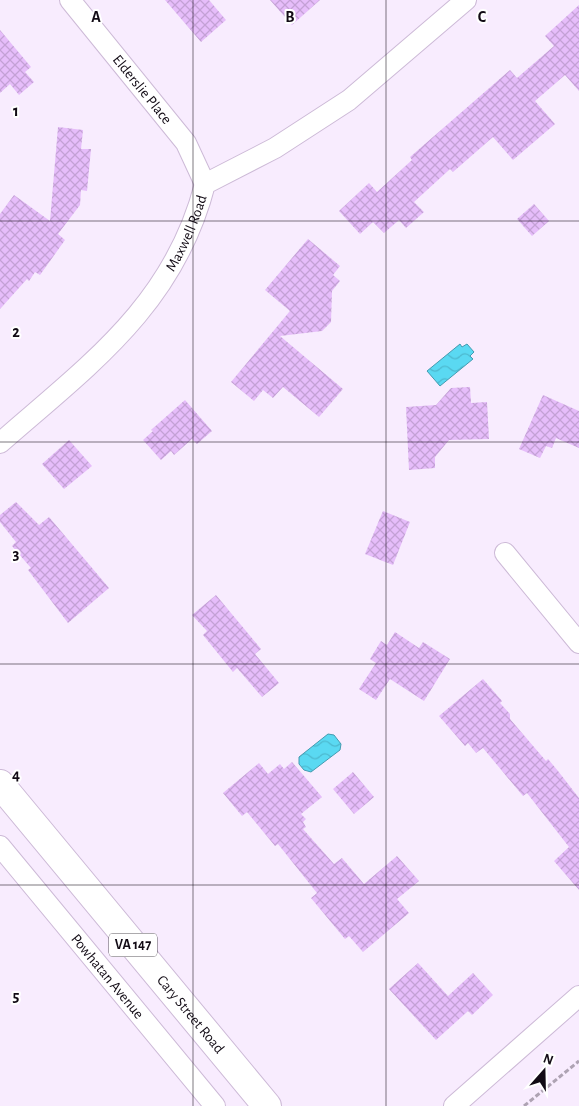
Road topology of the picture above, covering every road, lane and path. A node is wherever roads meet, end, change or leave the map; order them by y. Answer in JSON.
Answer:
{"nodes":[{"id":1,"x":70,"y":0,"type":"edge"},
{"id":2,"x":466,"y":0,"type":"edge"},
{"id":3,"x":205,"y":184,"type":"junction"},
{"id":4,"x":0,"y":443,"type":"edge"},
{"id":5,"x":505,"y":553,"type":"dead end"},
{"id":6,"x":579,"y":643,"type":"edge"},
{"id":7,"x":0,"y":784,"type":"edge"},
{"id":8,"x":0,"y":846,"type":"edge"},
{"id":9,"x":579,"y":996,"type":"edge"},
{"id":10,"x":579,"y":1061,"type":"edge"},
{"id":11,"x":215,"y":1106,"type":"edge"},
{"id":12,"x":267,"y":1106,"type":"edge"},
{"id":13,"x":454,"y":1106,"type":"edge"},
{"id":14,"x":524,"y":1106,"type":"edge"}],
"edges":[{"from":1,"to":3,"type":"street","name":"Elderslie Place"},
{"from":2,"to":3,"type":"street","name":"Maxwell Road"},
{"from":3,"to":4,"type":"street","name":"Maxwell Road"},
{"from":5,"to":6,"type":"street"},
{"from":7,"to":12,"type":"main road","name":"Cary Street Road","number":"VA 147"},
{"from":8,"to":11,"type":"street","name":"Powhatan Avenue"},
{"from":9,"to":13,"type":"street"},
{"from":10,"to":14,"type":"path"}]}
